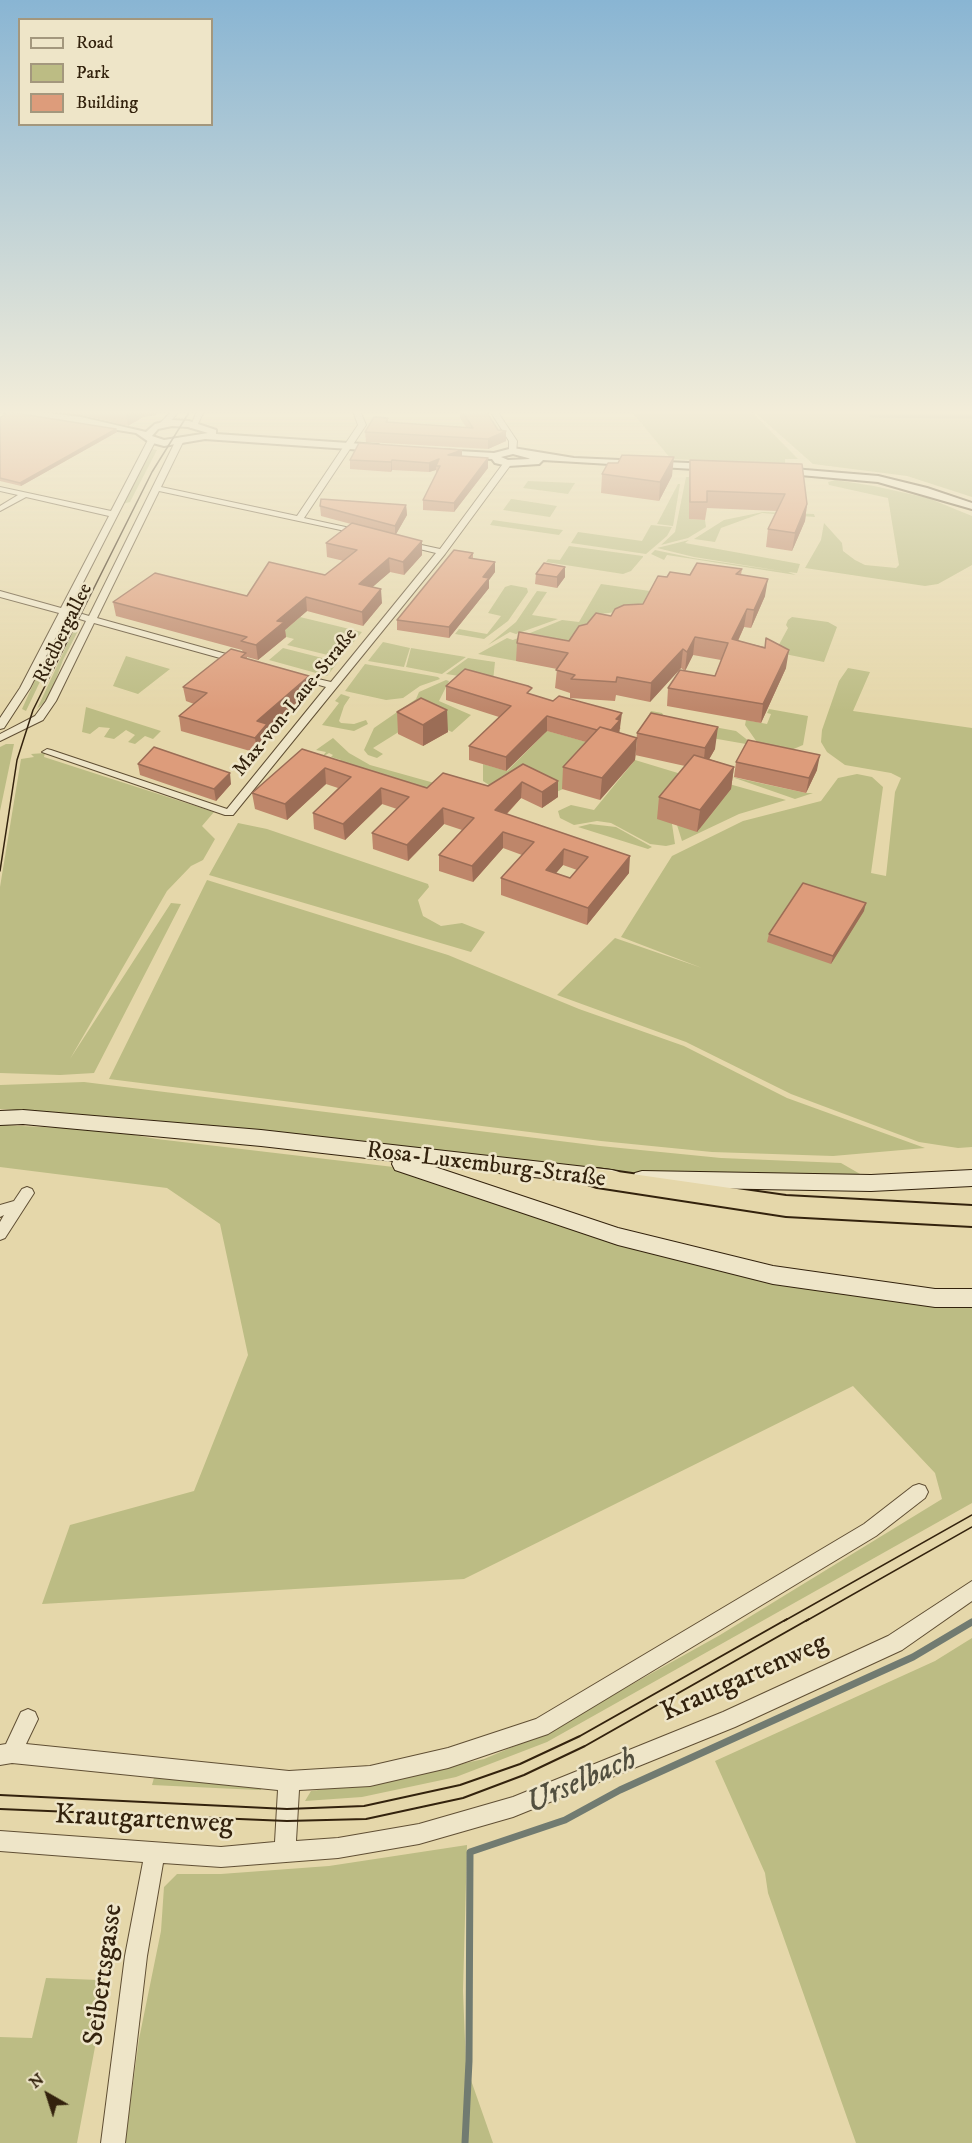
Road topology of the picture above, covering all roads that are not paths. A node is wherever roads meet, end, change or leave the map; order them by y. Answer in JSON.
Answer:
{"nodes":[{"id":1,"x":103,"y":511,"type":"edge"},
{"id":2,"x":145,"y":511,"type":"edge"},
{"id":3,"x":262,"y":511,"type":"edge"},
{"id":4,"x":304,"y":511,"type":"edge"},
{"id":5,"x":472,"y":511,"type":"edge"},
{"id":6,"x":113,"y":513,"type":"joint"},
{"id":7,"x":299,"y":519,"type":"junction"},
{"id":8,"x":376,"y":536,"type":"edge"},
{"id":9,"x":398,"y":541,"type":"edge"},
{"id":10,"x":442,"y":552,"type":"junction"},
{"id":11,"x":0,"y":594,"type":"edge"},
{"id":12,"x":63,"y":611,"type":"junction"},
{"id":13,"x":91,"y":620,"type":"junction"},
{"id":14,"x":250,"y":663,"type":"edge"},
{"id":15,"x":282,"y":672,"type":"edge"},
{"id":16,"x":333,"y":686,"type":"junction"},
{"id":17,"x":21,"y":694,"type":"junction"},
{"id":18,"x":44,"y":712,"type":"junction"},
{"id":19,"x":2,"y":723,"type":"edge"},
{"id":20,"x":0,"y":738,"type":"edge"},
{"id":21,"x":47,"y":752,"type":"dead end"},
{"id":22,"x":0,"y":1118,"type":"edge"},
{"id":23,"x":365,"y":1152,"type":"junction"},
{"id":24,"x":597,"y":1178,"type":"junction"},
{"id":25,"x":972,"y":1178,"type":"edge"},
{"id":26,"x":27,"y":1193,"type":"dead end"},
{"id":27,"x":17,"y":1206,"type":"junction"},
{"id":28,"x":0,"y":1211,"type":"edge"},
{"id":29,"x":972,"y":1216,"type":"edge"},
{"id":30,"x":0,"y":1234,"type":"edge"},
{"id":31,"x":972,"y":1298,"type":"edge"},
{"id":32,"x":919,"y":1492,"type":"dead end"},
{"id":33,"x":972,"y":1590,"type":"edge"},
{"id":34,"x":28,"y":1719,"type":"dead end"},
{"id":35,"x":6,"y":1754,"type":"edge"},
{"id":36,"x":289,"y":1781,"type":"junction"},
{"id":37,"x":0,"y":1841,"type":"edge"},
{"id":38,"x":155,"y":1852,"type":"junction"},
{"id":39,"x":285,"y":1853,"type":"junction"},
{"id":40,"x":113,"y":2143,"type":"edge"}],
"edges":[{"from":1,"to":6,"type":"street"},
{"from":2,"to":13,"type":"street","name":"Riedbergallee"},
{"from":3,"to":7,"type":"street"},
{"from":4,"to":7,"type":"street"},
{"from":5,"to":10,"type":"street","name":"Max-von-Laue-Straße"},
{"from":6,"to":12,"type":"street","name":"Riedbergallee"},
{"from":7,"to":8,"type":"street"},
{"from":9,"to":10,"type":"street"},
{"from":10,"to":16,"type":"street","name":"Max-von-Laue-Straße"},
{"from":11,"to":12,"type":"street"},
{"from":12,"to":13,"type":"street"},
{"from":12,"to":17,"type":"street","name":"Riedbergallee"},
{"from":13,"to":14,"type":"street"},
{"from":13,"to":18,"type":"street","name":"Riedbergallee"},
{"from":15,"to":16,"type":"street"},
{"from":16,"to":21,"type":"street","name":"Max-von-Laue-Straße"},
{"from":17,"to":18,"type":"street","name":"Riedbergallee"},
{"from":17,"to":19,"type":"street","name":"Riedbergallee"},
{"from":18,"to":20,"type":"street","name":"Riedbergallee"},
{"from":22,"to":23,"type":"main road","name":"Rosa-Luxemburg-Straße"},
{"from":23,"to":24,"type":"main road","name":"Rosa-Luxemburg-Straße"},
{"from":23,"to":31,"type":"main road"},
{"from":24,"to":25,"type":"main road"},
{"from":24,"to":29,"type":"highway","name":"Rosa-Luxemburg-Straße"},
{"from":26,"to":27,"type":"street"},
{"from":27,"to":28,"type":"street"},
{"from":27,"to":30,"type":"street"},
{"from":32,"to":36,"type":"street","name":"Krautgartenweg"},
{"from":33,"to":39,"type":"street","name":"Krautgartenweg"},
{"from":34,"to":35,"type":"street","name":"Krautgartenweg"},
{"from":35,"to":36,"type":"street","name":"Krautgartenweg"},
{"from":36,"to":39,"type":"street"},
{"from":37,"to":38,"type":"street","name":"Krautgartenweg"},
{"from":38,"to":39,"type":"street","name":"Krautgartenweg"},
{"from":38,"to":40,"type":"street","name":"Seibertsgasse"}]}
